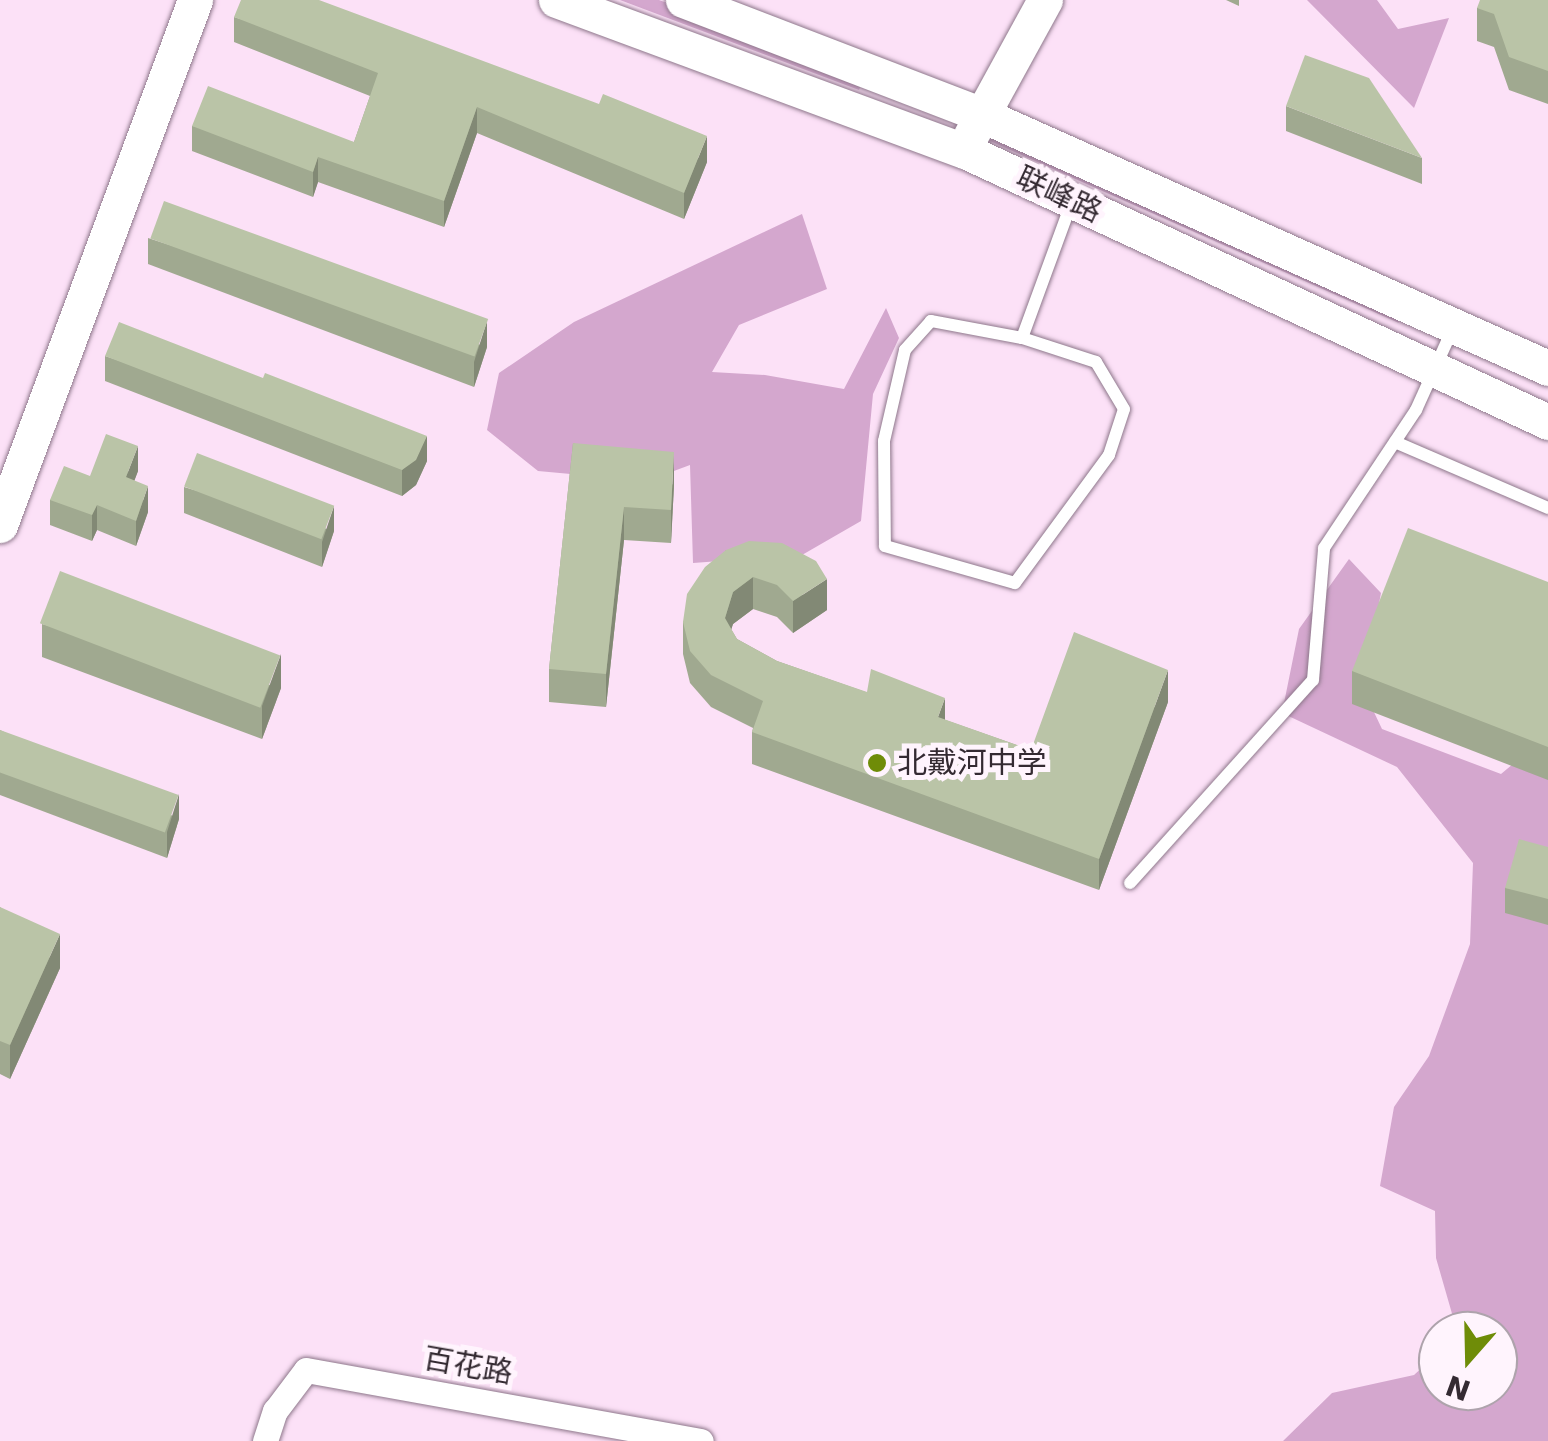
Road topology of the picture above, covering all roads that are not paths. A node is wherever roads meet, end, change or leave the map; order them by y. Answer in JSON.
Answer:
{"nodes":[{"id":1,"x":195,"y":0,"type":"edge"},
{"id":2,"x":556,"y":0,"type":"edge"},
{"id":3,"x":683,"y":0,"type":"edge"},
{"id":4,"x":1045,"y":0,"type":"edge"},
{"id":5,"x":980,"y":114,"type":"junction"},
{"id":6,"x":964,"y":151,"type":"junction"},
{"id":7,"x":1072,"y":201,"type":"junction"},
{"id":8,"x":1456,"y":324,"type":"junction"},
{"id":9,"x":1022,"y":338,"type":"junction"},
{"id":10,"x":1548,"y":368,"type":"edge"},
{"id":11,"x":1435,"y":369,"type":"junction"},
{"id":12,"x":1548,"y":422,"type":"edge"},
{"id":13,"x":1395,"y":442,"type":"junction"},
{"id":14,"x":1548,"y":508,"type":"edge"},
{"id":15,"x":0,"y":526,"type":"edge"},
{"id":16,"x":1130,"y":883,"type":"dead end"},
{"id":17,"x":265,"y":1441,"type":"edge"},
{"id":18,"x":701,"y":1441,"type":"edge"}],
"edges":[{"from":1,"to":15,"type":"main road"},
{"from":2,"to":6,"type":"main road","name":"联峰路"},
{"from":3,"to":5,"type":"main road","name":"联峰路"},
{"from":4,"to":5,"type":"main road"},
{"from":5,"to":6,"type":"main road"},
{"from":5,"to":8,"type":"main road","name":"联峰路"},
{"from":6,"to":7,"type":"main road","name":"联峰路"},
{"from":7,"to":9,"type":"lane"},
{"from":7,"to":11,"type":"main road","name":"联峰路"},
{"from":8,"to":10,"type":"main road","name":"联峰路"},
{"from":8,"to":11,"type":"lane"},
{"from":9,"to":9,"type":"lane"},
{"from":11,"to":12,"type":"main road","name":"联峰路"},
{"from":11,"to":13,"type":"lane"},
{"from":13,"to":14,"type":"lane"},
{"from":13,"to":16,"type":"lane"},
{"from":17,"to":18,"type":"street","name":"百花路"}]}
